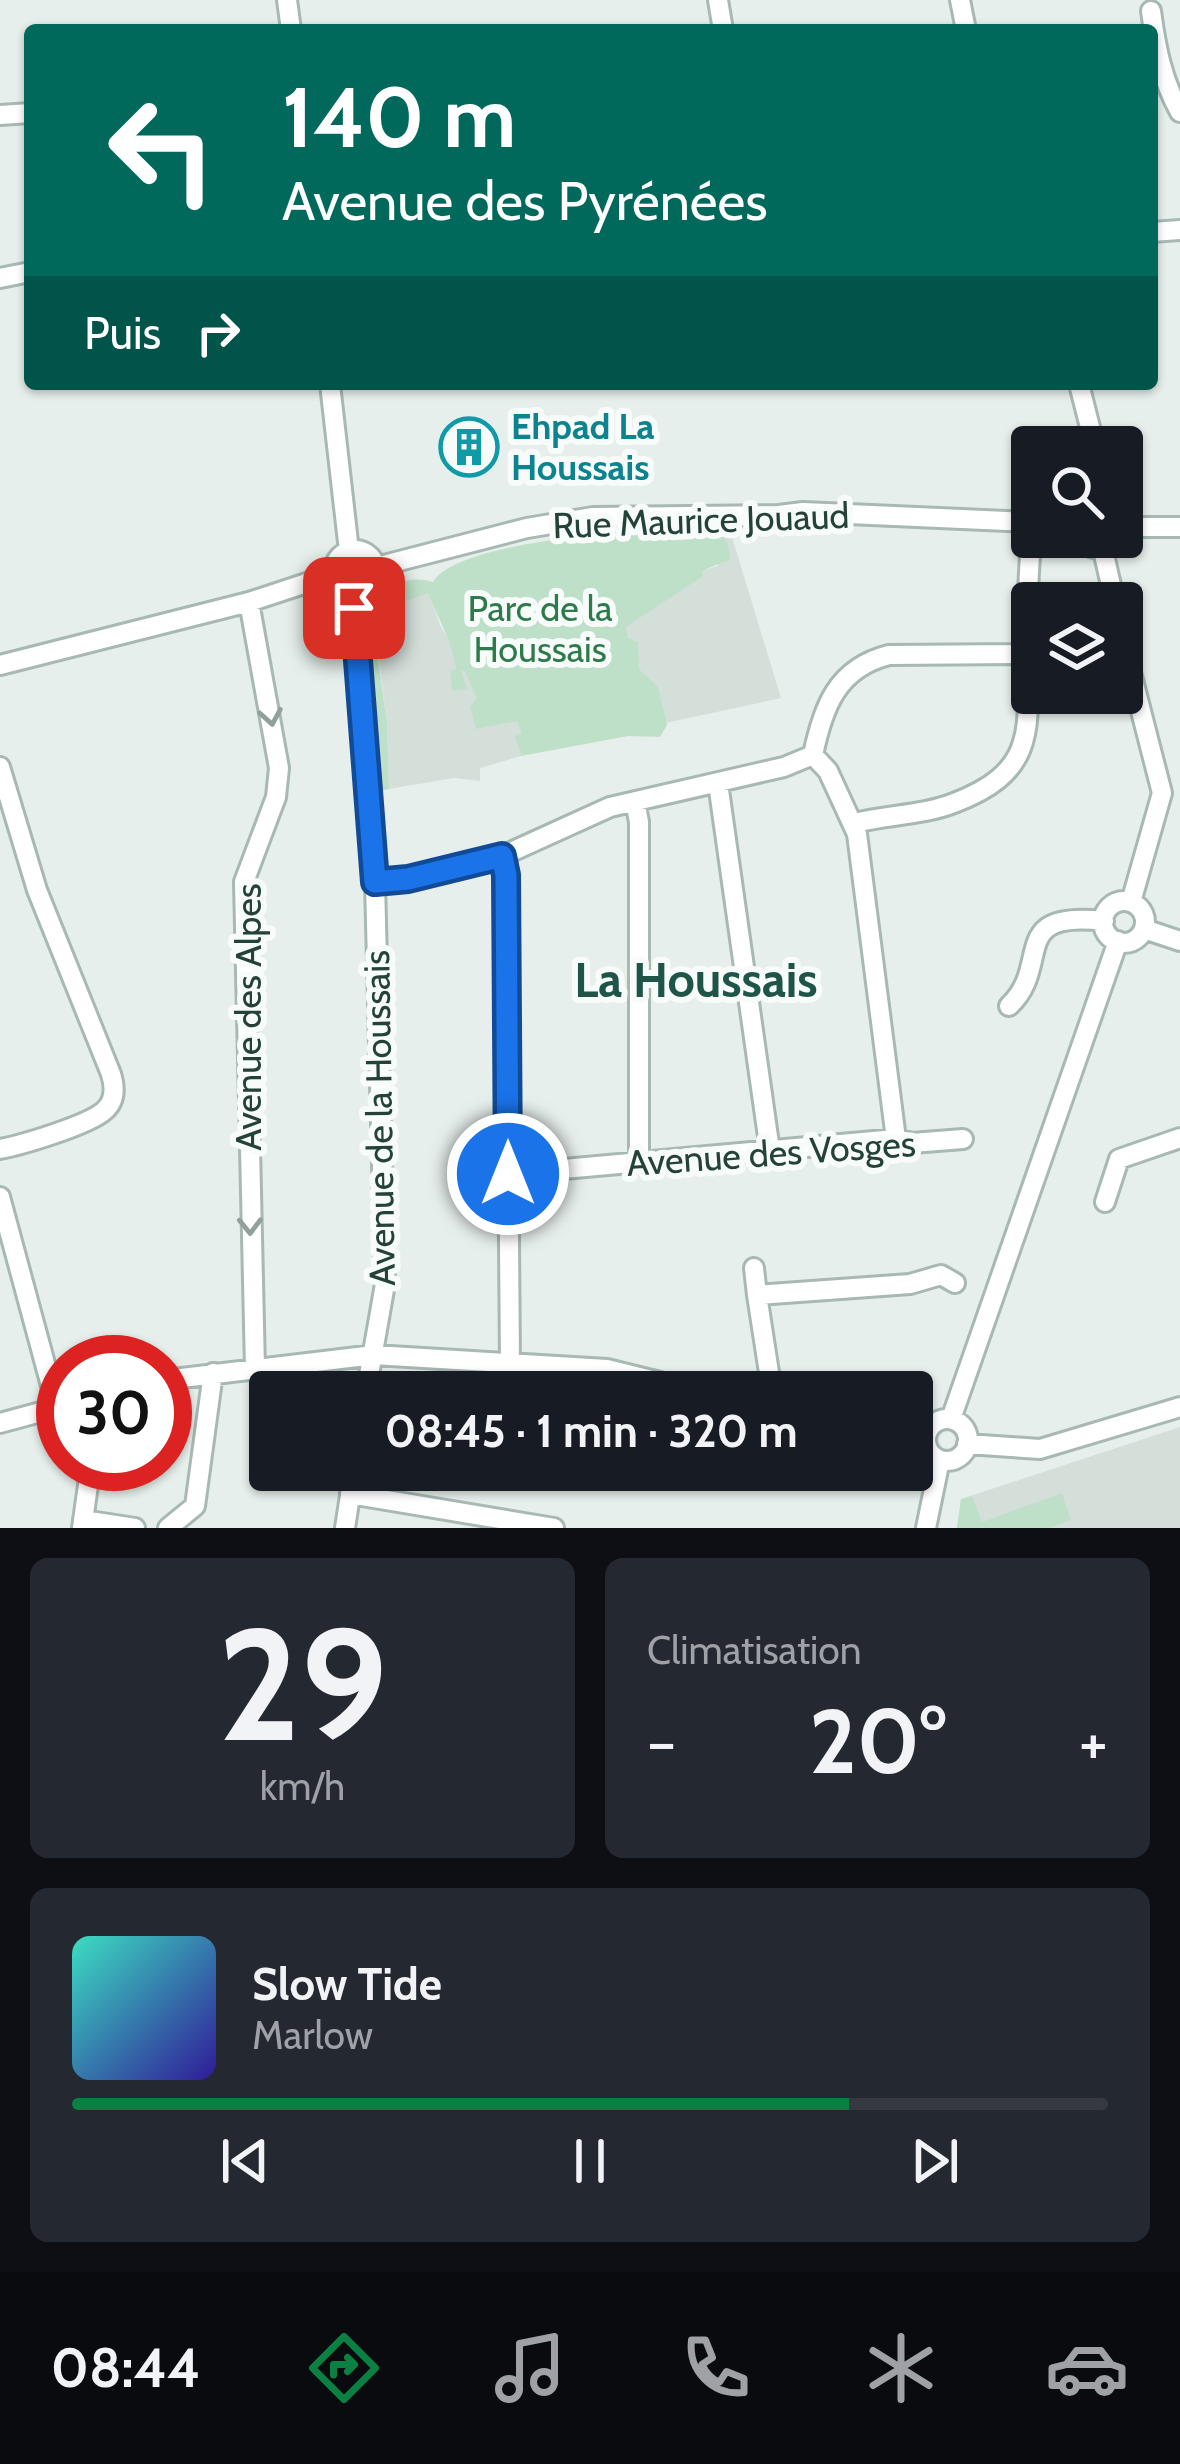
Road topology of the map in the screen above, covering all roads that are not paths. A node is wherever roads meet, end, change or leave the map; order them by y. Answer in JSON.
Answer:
{"nodes":[{"id":1,"x":1158,"y":60,"type":"edge"},
{"id":2,"x":1180,"y":112,"type":"edge"},
{"id":3,"x":331,"y":390,"type":"edge"},
{"id":4,"x":1081,"y":390,"type":"edge"},
{"id":5,"x":1090,"y":426,"type":"edge"},
{"id":6,"x":1011,"y":522,"type":"edge"},
{"id":7,"x":1143,"y":527,"type":"edge"},
{"id":8,"x":1180,"y":527,"type":"edge"},
{"id":9,"x":349,"y":551,"type":"junction"},
{"id":10,"x":376,"y":567,"type":"junction"},
{"id":11,"x":334,"y":574,"type":"junction"},
{"id":12,"x":352,"y":592,"type":"junction"},
{"id":13,"x":249,"y":602,"type":"junction"},
{"id":14,"x":1011,"y":654,"type":"edge"},
{"id":15,"x":0,"y":665,"type":"edge"},
{"id":16,"x":1029,"y":714,"type":"edge"},
{"id":17,"x":1142,"y":714,"type":"edge"},
{"id":18,"x":813,"y":755,"type":"junction"},
{"id":19,"x":0,"y":767,"type":"edge"},
{"id":20,"x":718,"y":783,"type":"junction"},
{"id":21,"x":635,"y":801,"type":"junction"},
{"id":22,"x":854,"y":823,"type":"junction"},
{"id":23,"x":502,"y":856,"type":"junction"},
{"id":24,"x":375,"y":882,"type":"junction"},
{"id":25,"x":1131,"y":902,"type":"junction"},
{"id":26,"x":1104,"y":921,"type":"junction"},
{"id":27,"x":1144,"y":928,"type":"junction"},
{"id":28,"x":1118,"y":941,"type":"junction"},
{"id":29,"x":1180,"y":941,"type":"edge"},
{"id":30,"x":1009,"y":1006,"type":"dead end"},
{"id":31,"x":1180,"y":1138,"type":"edge"},
{"id":32,"x":896,"y":1139,"type":"junction"},
{"id":33,"x":963,"y":1139,"type":"dead end"},
{"id":34,"x":0,"y":1149,"type":"edge"},
{"id":35,"x":770,"y":1151,"type":"junction"},
{"id":36,"x":639,"y":1162,"type":"junction"},
{"id":37,"x":508,"y":1174,"type":"junction"},
{"id":38,"x":0,"y":1197,"type":"edge"},
{"id":39,"x":1105,"y":1202,"type":"dead end"},
{"id":40,"x":754,"y":1268,"type":"dead end"},
{"id":41,"x":955,"y":1283,"type":"dead end"},
{"id":42,"x":757,"y":1295,"type":"junction"},
{"id":43,"x":39,"y":1335,"type":"edge"},
{"id":44,"x":374,"y":1355,"type":"junction"},
{"id":45,"x":510,"y":1364,"type":"junction"},
{"id":46,"x":255,"y":1369,"type":"junction"},
{"id":47,"x":371,"y":1371,"type":"edge"},
{"id":48,"x":615,"y":1371,"type":"edge"},
{"id":49,"x":769,"y":1371,"type":"edge"},
{"id":50,"x":213,"y":1373,"type":"junction"},
{"id":51,"x":192,"y":1376,"type":"edge"},
{"id":52,"x":1180,"y":1407,"type":"edge"},
{"id":53,"x":36,"y":1414,"type":"edge"},
{"id":54,"x":951,"y":1419,"type":"junction"},
{"id":55,"x":0,"y":1424,"type":"edge"},
{"id":56,"x":933,"y":1424,"type":"edge"},
{"id":57,"x":968,"y":1444,"type":"junction"},
{"id":58,"x":933,"y":1455,"type":"edge"},
{"id":59,"x":940,"y":1460,"type":"junction"},
{"id":60,"x":87,"y":1491,"type":"edge"},
{"id":61,"x":350,"y":1491,"type":"edge"},
{"id":62,"x":350,"y":1494,"type":"junction"},
{"id":63,"x":83,"y":1524,"type":"edge"},
{"id":64,"x":135,"y":1528,"type":"edge"},
{"id":65,"x":168,"y":1528,"type":"edge"},
{"id":66,"x":344,"y":1528,"type":"edge"},
{"id":67,"x":554,"y":1528,"type":"edge"},
{"id":68,"x":926,"y":1528,"type":"edge"}],
"edges":[{"from":1,"to":2,"type":"street"},
{"from":3,"to":9,"type":"street"},
{"from":4,"to":5,"type":"street"},
{"from":6,"to":10,"type":"street","name":"Rue Maurice Jouaud"},
{"from":7,"to":8,"type":"street"},
{"from":9,"to":10,"type":"street"},
{"from":9,"to":11,"type":"street"},
{"from":10,"to":12,"type":"street"},
{"from":11,"to":12,"type":"street"},
{"from":11,"to":13,"type":"street"},
{"from":12,"to":24,"type":"street","name":"Avenue de la Houssais"},
{"from":13,"to":15,"type":"street"},
{"from":13,"to":46,"type":"street","name":"Avenue des Alpes","one_way":true},
{"from":14,"to":18,"type":"street"},
{"from":16,"to":22,"type":"street"},
{"from":17,"to":25,"type":"street"},
{"from":18,"to":20,"type":"street"},
{"from":18,"to":22,"type":"street"},
{"from":19,"to":34,"type":"street"},
{"from":20,"to":21,"type":"street"},
{"from":20,"to":35,"type":"street"},
{"from":21,"to":23,"type":"street"},
{"from":21,"to":36,"type":"street"},
{"from":22,"to":32,"type":"street"},
{"from":23,"to":24,"type":"street"},
{"from":23,"to":37,"type":"street"},
{"from":24,"to":44,"type":"street","name":"Avenue de la Houssais"},
{"from":25,"to":26,"type":"street"},
{"from":25,"to":27,"type":"street"},
{"from":26,"to":28,"type":"street"},
{"from":26,"to":30,"type":"street"},
{"from":27,"to":28,"type":"street"},
{"from":27,"to":29,"type":"street"},
{"from":28,"to":54,"type":"street"},
{"from":31,"to":39,"type":"street"},
{"from":32,"to":33,"type":"street","name":"Avenue des Vosges"},
{"from":32,"to":35,"type":"street","name":"Avenue des Vosges"},
{"from":35,"to":36,"type":"street","name":"Avenue des Vosges"},
{"from":36,"to":37,"type":"street","name":"Avenue des Vosges"},
{"from":37,"to":45,"type":"street"},
{"from":38,"to":43,"type":"street"},
{"from":40,"to":42,"type":"street"},
{"from":41,"to":42,"type":"street"},
{"from":42,"to":49,"type":"street"},
{"from":44,"to":45,"type":"street"},
{"from":44,"to":46,"type":"street"},
{"from":44,"to":47,"type":"street","name":"Avenue de la Houssais"},
{"from":45,"to":48,"type":"street"},
{"from":46,"to":50,"type":"street"},
{"from":50,"to":51,"type":"street"},
{"from":50,"to":65,"type":"street"},
{"from":52,"to":57,"type":"street"},
{"from":53,"to":55,"type":"street"},
{"from":54,"to":56,"type":"street"},
{"from":54,"to":57,"type":"street"},
{"from":57,"to":59,"type":"street"},
{"from":58,"to":59,"type":"street"},
{"from":59,"to":68,"type":"street"},
{"from":60,"to":63,"type":"street"},
{"from":61,"to":62,"type":"street"},
{"from":62,"to":66,"type":"street"},
{"from":62,"to":67,"type":"street"},
{"from":63,"to":64,"type":"street"}]}
